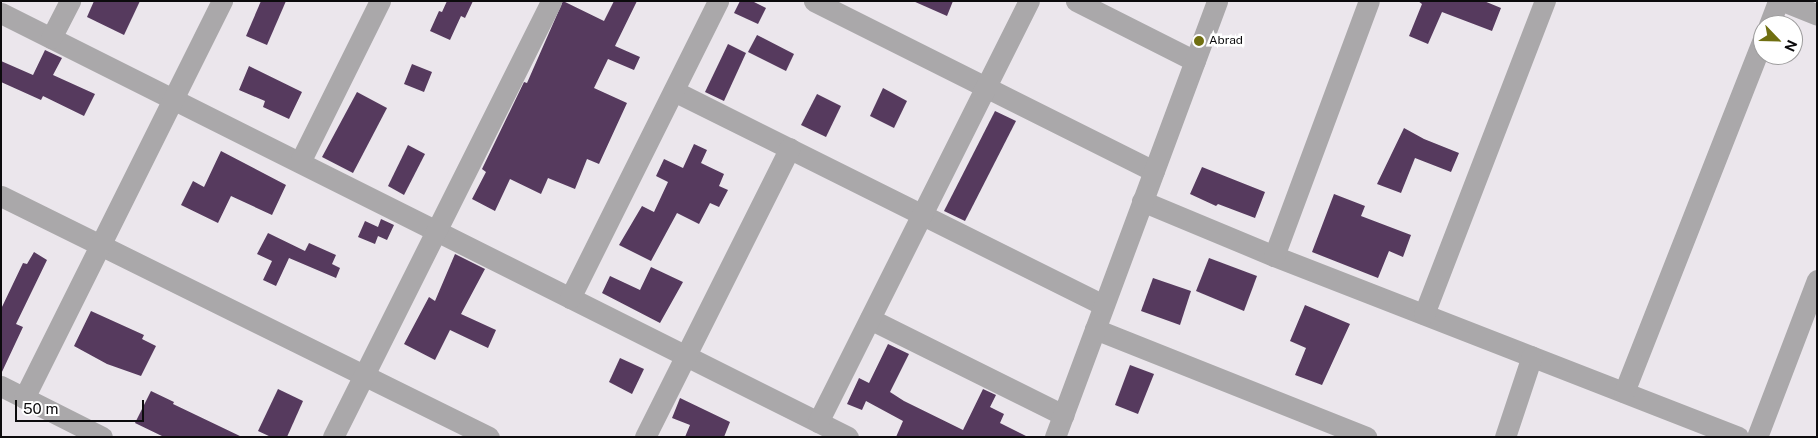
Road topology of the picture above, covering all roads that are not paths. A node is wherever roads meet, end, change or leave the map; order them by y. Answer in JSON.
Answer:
{"nodes":[{"id":1,"x":70,"y":1,"type":"edge"},
{"id":2,"x":222,"y":1,"type":"edge"},
{"id":3,"x":551,"y":1,"type":"edge"},
{"id":4,"x":718,"y":1,"type":"edge"},
{"id":5,"x":814,"y":1,"type":"edge"},
{"id":6,"x":1029,"y":1,"type":"edge"},
{"id":7,"x":1076,"y":1,"type":"edge"},
{"id":8,"x":1216,"y":1,"type":"edge"},
{"id":9,"x":1370,"y":1,"type":"edge"},
{"id":10,"x":1545,"y":1,"type":"edge"},
{"id":11,"x":1778,"y":1,"type":"edge"},
{"id":12,"x":1783,"y":1,"type":"edge"},
{"id":13,"x":372,"y":4,"type":"edge"},
{"id":14,"x":1,"y":13,"type":"edge"},
{"id":15,"x":1773,"y":15,"type":"edge"},
{"id":16,"x":1817,"y":15,"type":"edge"},
{"id":17,"x":51,"y":38,"type":"junction"},
{"id":18,"x":1195,"y":60,"type":"junction"},
{"id":19,"x":1753,"y":64,"type":"edge"},
{"id":20,"x":986,"y":87,"type":"junction"},
{"id":21,"x":674,"y":91,"type":"junction"},
{"id":22,"x":173,"y":99,"type":"junction"},
{"id":23,"x":790,"y":148,"type":"junction"},
{"id":24,"x":300,"y":162,"type":"junction"},
{"id":25,"x":1154,"y":171,"type":"junction"},
{"id":26,"x":1,"y":196,"type":"edge"},
{"id":27,"x":1142,"y":201,"type":"junction"},
{"id":28,"x":922,"y":214,"type":"junction"},
{"id":29,"x":436,"y":232,"type":"junction"},
{"id":30,"x":101,"y":245,"type":"junction"},
{"id":31,"x":1274,"y":256,"type":"junction"},
{"id":32,"x":1817,"y":280,"type":"edge"},
{"id":33,"x":570,"y":298,"type":"junction"},
{"id":34,"x":1104,"y":305,"type":"junction"},
{"id":35,"x":1424,"y":314,"type":"junction"},
{"id":36,"x":870,"y":319,"type":"junction"},
{"id":37,"x":1095,"y":329,"type":"junction"},
{"id":38,"x":686,"y":356,"type":"junction"},
{"id":39,"x":1532,"y":356,"type":"junction"},
{"id":40,"x":364,"y":375,"type":"junction"},
{"id":41,"x":1,"y":386,"type":"edge"},
{"id":42,"x":1624,"y":392,"type":"junction"},
{"id":43,"x":24,"y":398,"type":"junction"},
{"id":44,"x":1063,"y":415,"type":"junction"},
{"id":45,"x":818,"y":422,"type":"junction"},
{"id":46,"x":1364,"y":436,"type":"edge"},
{"id":47,"x":102,"y":437,"type":"edge"},
{"id":48,"x":334,"y":437,"type":"edge"},
{"id":49,"x":489,"y":437,"type":"edge"},
{"id":50,"x":645,"y":437,"type":"edge"},
{"id":51,"x":848,"y":437,"type":"edge"},
{"id":52,"x":1055,"y":437,"type":"edge"},
{"id":53,"x":1505,"y":437,"type":"edge"},
{"id":54,"x":1738,"y":437,"type":"edge"},
{"id":55,"x":1757,"y":437,"type":"edge"}],
"edges":[{"from":1,"to":17,"type":"street"},
{"from":2,"to":22,"type":"street"},
{"from":3,"to":29,"type":"street"},
{"from":4,"to":21,"type":"street"},
{"from":5,"to":20,"type":"street"},
{"from":6,"to":20,"type":"street"},
{"from":7,"to":18,"type":"street"},
{"from":8,"to":18,"type":"street"},
{"from":9,"to":31,"type":"street"},
{"from":10,"to":35,"type":"street"},
{"from":11,"to":15,"type":"street"},
{"from":12,"to":16,"type":"street"},
{"from":13,"to":24,"type":"street"},
{"from":14,"to":17,"type":"street"},
{"from":17,"to":22,"type":"street"},
{"from":18,"to":25,"type":"street"},
{"from":19,"to":42,"type":"street"},
{"from":20,"to":25,"type":"street"},
{"from":20,"to":28,"type":"street"},
{"from":21,"to":23,"type":"street"},
{"from":21,"to":33,"type":"street"},
{"from":22,"to":24,"type":"street"},
{"from":22,"to":30,"type":"street"},
{"from":23,"to":28,"type":"street"},
{"from":23,"to":38,"type":"street"},
{"from":24,"to":29,"type":"street"},
{"from":25,"to":27,"type":"street"},
{"from":26,"to":30,"type":"street"},
{"from":27,"to":31,"type":"street"},
{"from":27,"to":34,"type":"street"},
{"from":28,"to":34,"type":"street"},
{"from":28,"to":36,"type":"street"},
{"from":29,"to":33,"type":"street"},
{"from":29,"to":40,"type":"street"},
{"from":30,"to":40,"type":"street"},
{"from":30,"to":43,"type":"street"},
{"from":31,"to":35,"type":"street"},
{"from":32,"to":55,"type":"street"},
{"from":33,"to":38,"type":"street"},
{"from":34,"to":37,"type":"street"},
{"from":35,"to":39,"type":"street"},
{"from":36,"to":44,"type":"street"},
{"from":36,"to":45,"type":"street"},
{"from":37,"to":44,"type":"street"},
{"from":37,"to":46,"type":"street"},
{"from":38,"to":45,"type":"street"},
{"from":38,"to":50,"type":"street"},
{"from":39,"to":42,"type":"street"},
{"from":39,"to":53,"type":"street"},
{"from":40,"to":48,"type":"street"},
{"from":40,"to":49,"type":"street"},
{"from":41,"to":43,"type":"street"},
{"from":42,"to":54,"type":"street"},
{"from":43,"to":47,"type":"street"},
{"from":44,"to":52,"type":"street"},
{"from":45,"to":51,"type":"street"}]}
